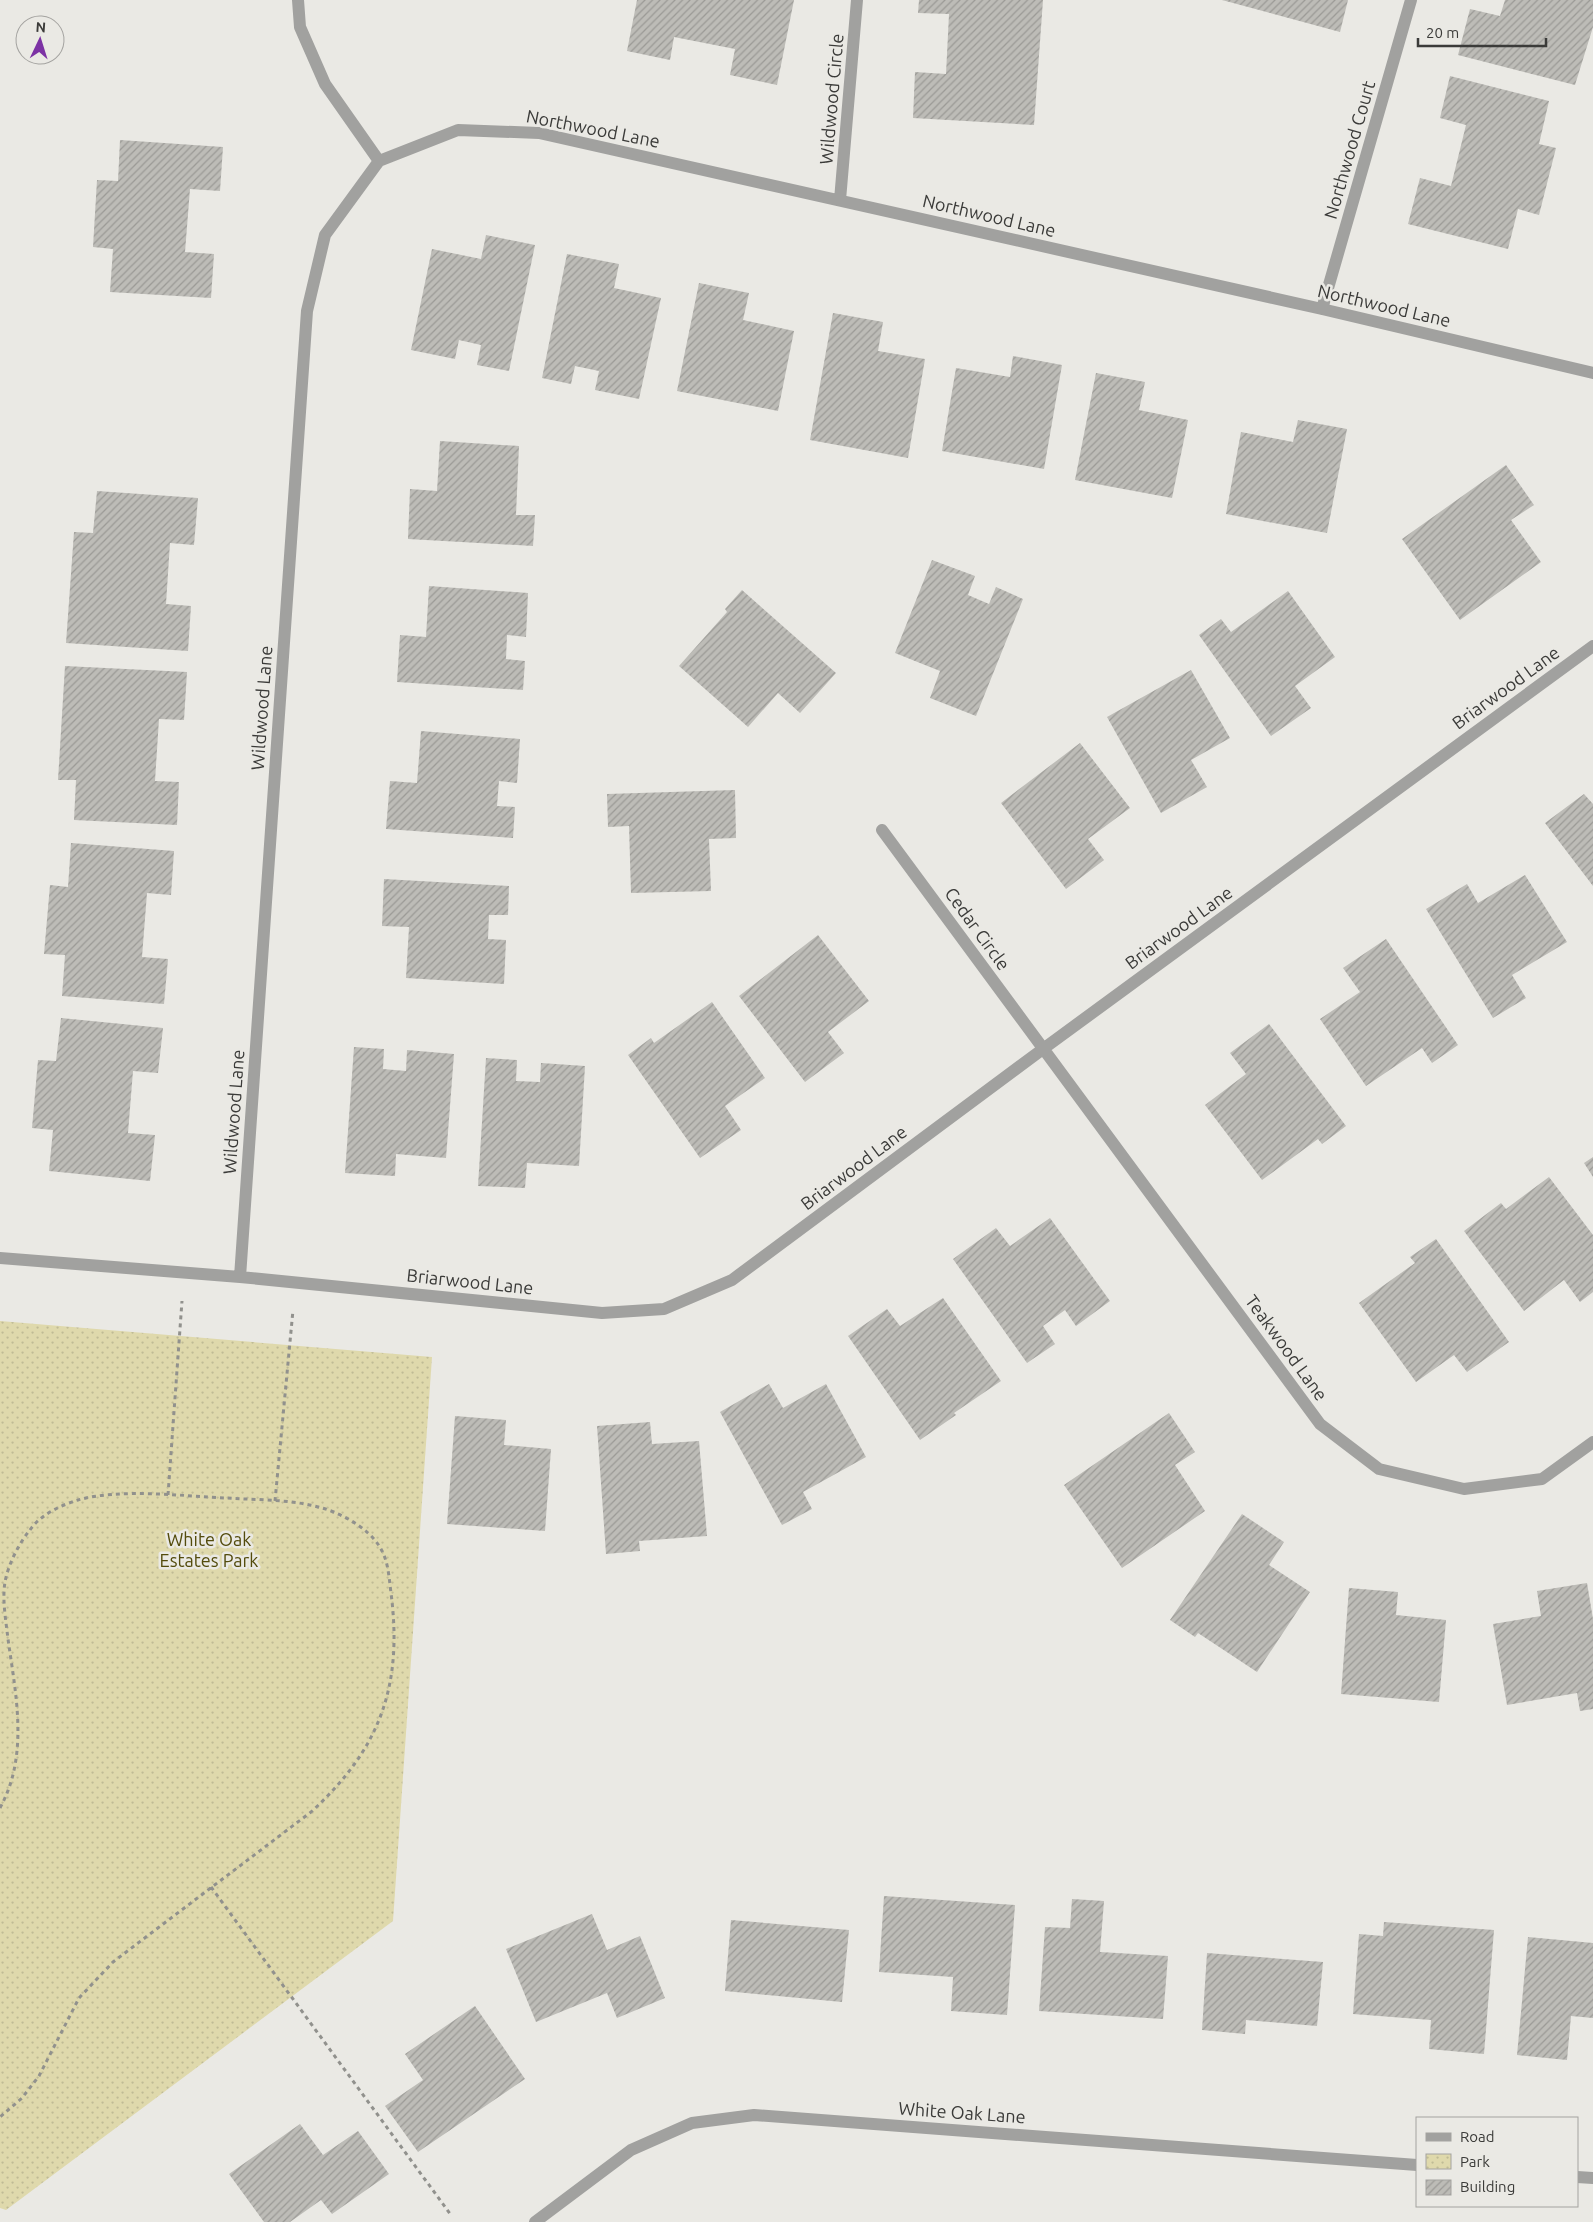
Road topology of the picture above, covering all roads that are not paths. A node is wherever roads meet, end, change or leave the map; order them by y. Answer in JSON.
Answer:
{"nodes":[{"id":1,"x":298,"y":0,"type":"edge"},
{"id":2,"x":858,"y":0,"type":"edge"},
{"id":3,"x":1411,"y":0,"type":"edge"},
{"id":4,"x":379,"y":161,"type":"junction"},
{"id":5,"x":840,"y":200,"type":"junction"},
{"id":6,"x":1322,"y":309,"type":"junction"},
{"id":7,"x":1593,"y":372,"type":"edge"},
{"id":8,"x":1593,"y":646,"type":"edge"},
{"id":9,"x":882,"y":830,"type":"dead end"},
{"id":10,"x":1044,"y":1049,"type":"junction"},
{"id":11,"x":0,"y":1258,"type":"edge"},
{"id":12,"x":240,"y":1277,"type":"junction"},
{"id":13,"x":1593,"y":1442,"type":"edge"},
{"id":14,"x":1416,"y":2165,"type":"edge"},
{"id":15,"x":1578,"y":2177,"type":"edge"},
{"id":16,"x":1593,"y":2178,"type":"edge"},
{"id":17,"x":535,"y":2222,"type":"edge"}],
"edges":[{"from":1,"to":4,"type":"street"},
{"from":2,"to":5,"type":"street","name":"Wildwood Circle"},
{"from":3,"to":6,"type":"street","name":"Northwood Court"},
{"from":4,"to":5,"type":"street","name":"Northwood Lane"},
{"from":4,"to":12,"type":"street","name":"Wildwood Lane"},
{"from":5,"to":6,"type":"street","name":"Northwood Lane"},
{"from":6,"to":7,"type":"street","name":"Northwood Lane"},
{"from":8,"to":10,"type":"street","name":"Briarwood Lane"},
{"from":9,"to":10,"type":"street","name":"Cedar Circle"},
{"from":10,"to":12,"type":"street","name":"Briarwood Lane"},
{"from":10,"to":13,"type":"street","name":"Teakwood Lane"},
{"from":11,"to":12,"type":"street","name":"Briarwood Lane"},
{"from":14,"to":17,"type":"street","name":"White Oak Lane"},
{"from":15,"to":16,"type":"street"}]}
